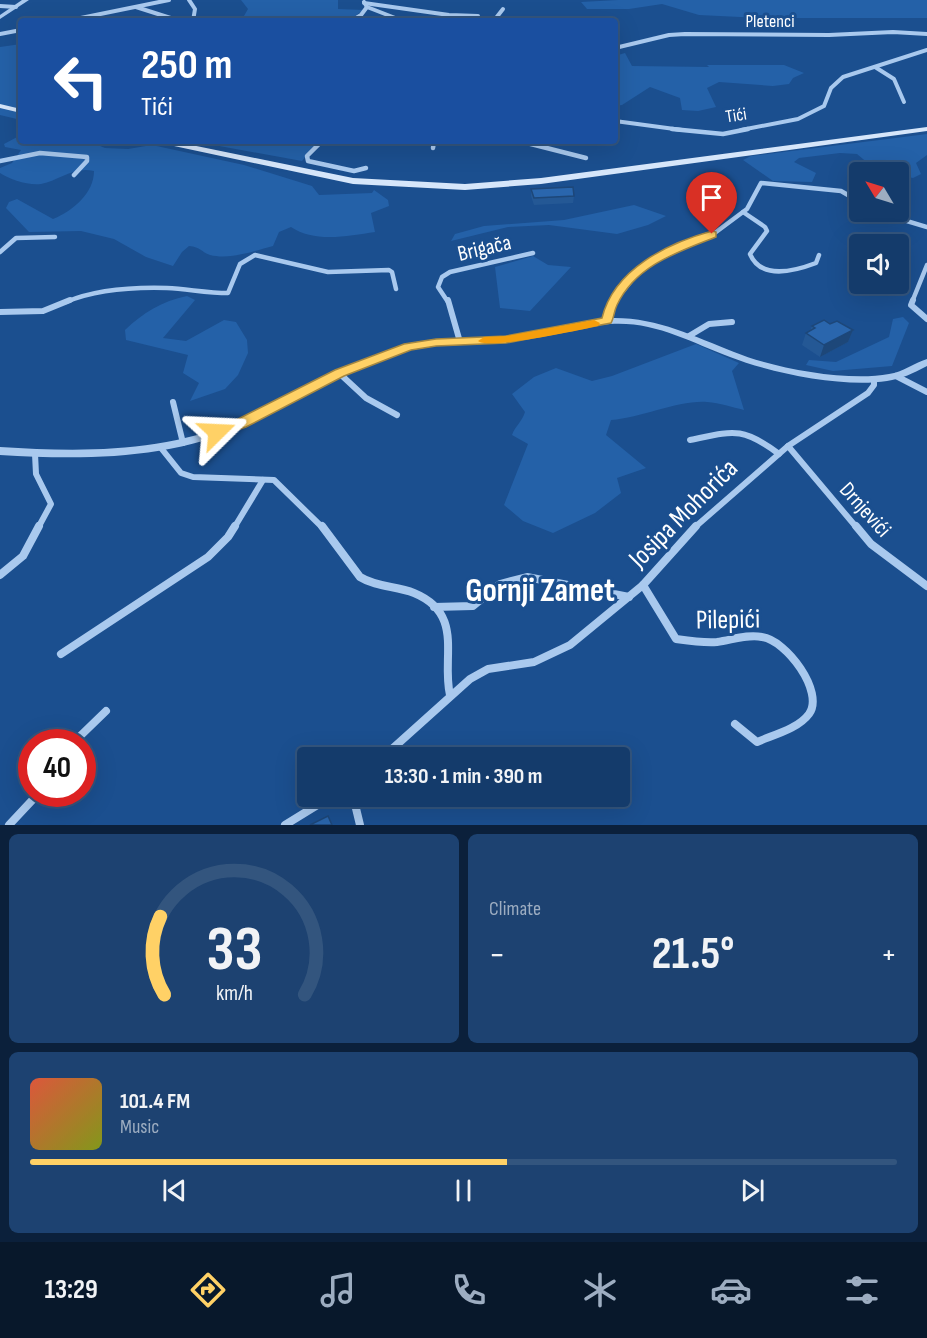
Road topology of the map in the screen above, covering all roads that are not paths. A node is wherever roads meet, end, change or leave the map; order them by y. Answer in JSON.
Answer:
{"nodes":[{"id":1,"x":26,"y":0,"type":"edge"},
{"id":2,"x":169,"y":0,"type":"edge"},
{"id":3,"x":189,"y":0,"type":"edge"},
{"id":4,"x":365,"y":3,"type":"edge"},
{"id":5,"x":0,"y":6,"type":"edge"},
{"id":6,"x":16,"y":7,"type":"junction"},
{"id":7,"x":136,"y":7,"type":"junction"},
{"id":8,"x":503,"y":9,"type":"dead end"},
{"id":9,"x":413,"y":10,"type":"junction"},
{"id":10,"x":478,"y":16,"type":"dead end"},
{"id":11,"x":0,"y":17,"type":"edge"},
{"id":12,"x":393,"y":17,"type":"joint"},
{"id":13,"x":81,"y":18,"type":"edge"},
{"id":14,"x":169,"y":18,"type":"edge"},
{"id":15,"x":194,"y":18,"type":"edge"},
{"id":16,"x":356,"y":18,"type":"edge"},
{"id":17,"x":496,"y":18,"type":"dead end"},
{"id":18,"x":18,"y":31,"type":"edge"},
{"id":19,"x":0,"y":34,"type":"edge"},
{"id":20,"x":927,"y":34,"type":"edge"},
{"id":21,"x":618,"y":47,"type":"edge"},
{"id":22,"x":927,"y":50,"type":"edge"},
{"id":23,"x":875,"y":67,"type":"junction"},
{"id":24,"x":904,"y":102,"type":"dead end"},
{"id":25,"x":0,"y":106,"type":"edge"},
{"id":26,"x":18,"y":110,"type":"edge"},
{"id":27,"x":618,"y":121,"type":"edge"},
{"id":28,"x":927,"y":129,"type":"edge"},
{"id":29,"x":174,"y":144,"type":"edge"},
{"id":30,"x":319,"y":144,"type":"edge"},
{"id":31,"x":434,"y":144,"type":"edge"},
{"id":32,"x":531,"y":144,"type":"edge"},
{"id":33,"x":434,"y":148,"type":"dead end"},
{"id":34,"x":586,"y":158,"type":"dead end"},
{"id":35,"x":0,"y":162,"type":"edge"},
{"id":36,"x":366,"y":168,"type":"dead end"},
{"id":37,"x":74,"y":175,"type":"dead end"},
{"id":38,"x":849,"y":196,"type":"edge"},
{"id":39,"x":743,"y":212,"type":"junction"},
{"id":40,"x":909,"y":222,"type":"edge"},
{"id":41,"x":927,"y":226,"type":"edge"},
{"id":42,"x":55,"y":237,"type":"dead end"},
{"id":43,"x":0,"y":252,"type":"edge"},
{"id":44,"x":533,"y":254,"type":"dead end"},
{"id":45,"x":819,"y":255,"type":"dead end"},
{"id":46,"x":927,"y":265,"type":"edge"},
{"id":47,"x":396,"y":288,"type":"dead end"},
{"id":48,"x":0,"y":312,"type":"edge"},
{"id":49,"x":927,"y":319,"type":"edge"},
{"id":50,"x":607,"y":321,"type":"junction"},
{"id":51,"x":732,"y":322,"type":"dead end"},
{"id":52,"x":689,"y":336,"type":"junction"},
{"id":53,"x":460,"y":342,"type":"junction"},
{"id":54,"x":927,"y":362,"type":"edge"},
{"id":55,"x":339,"y":373,"type":"junction"},
{"id":56,"x":897,"y":376,"type":"junction"},
{"id":57,"x":873,"y":379,"type":"junction"},
{"id":58,"x":927,"y":392,"type":"edge"},
{"id":59,"x":173,"y":402,"type":"dead end"},
{"id":60,"x":397,"y":415,"type":"dead end"},
{"id":61,"x":690,"y":440,"type":"dead end"},
{"id":62,"x":183,"y":442,"type":"junction"},
{"id":63,"x":788,"y":446,"type":"junction"},
{"id":64,"x":161,"y":448,"type":"junction"},
{"id":65,"x":0,"y":452,"type":"edge"},
{"id":66,"x":35,"y":454,"type":"junction"},
{"id":67,"x":779,"y":454,"type":"junction"},
{"id":68,"x":263,"y":480,"type":"junction"},
{"id":69,"x":0,"y":575,"type":"edge"},
{"id":70,"x":643,"y":585,"type":"junction"},
{"id":71,"x":927,"y":586,"type":"edge"},
{"id":72,"x":629,"y":597,"type":"junction"},
{"id":73,"x":434,"y":607,"type":"junction"},
{"id":74,"x":61,"y":654,"type":"dead end"},
{"id":75,"x":450,"y":695,"type":"junction"},
{"id":76,"x":106,"y":711,"type":"dead end"},
{"id":77,"x":735,"y":724,"type":"dead end"},
{"id":78,"x":85,"y":729,"type":"edge"},
{"id":79,"x":394,"y":747,"type":"edge"},
{"id":80,"x":26,"y":807,"type":"edge"},
{"id":81,"x":314,"y":807,"type":"edge"},
{"id":82,"x":356,"y":807,"type":"edge"},
{"id":83,"x":9,"y":825,"type":"edge"},
{"id":84,"x":285,"y":825,"type":"edge"},
{"id":85,"x":360,"y":825,"type":"edge"}],
"edges":[{"from":1,"to":6,"type":"street"},
{"from":2,"to":7,"type":"street"},
{"from":3,"to":15,"type":"street"},
{"from":4,"to":9,"type":"street"},
{"from":4,"to":12,"type":"street"},
{"from":4,"to":16,"type":"street"},
{"from":5,"to":6,"type":"street"},
{"from":6,"to":11,"type":"street"},
{"from":7,"to":13,"type":"street"},
{"from":7,"to":14,"type":"street"},
{"from":8,"to":17,"type":"street"},
{"from":9,"to":10,"type":"street"},
{"from":9,"to":12,"type":"street"},
{"from":18,"to":19,"type":"street"},
{"from":20,"to":21,"type":"street","name":"Pletenci"},
{"from":22,"to":23,"type":"street"},
{"from":23,"to":24,"type":"street"},
{"from":23,"to":27,"type":"street","name":"Tići"},
{"from":25,"to":26,"type":"main road"},
{"from":28,"to":29,"type":"main road"},
{"from":30,"to":36,"type":"street"},
{"from":31,"to":33,"type":"street"},
{"from":32,"to":34,"type":"street"},
{"from":35,"to":37,"type":"street"},
{"from":38,"to":39,"type":"street"},
{"from":39,"to":45,"type":"street"},
{"from":39,"to":50,"type":"street"},
{"from":40,"to":41,"type":"street"},
{"from":42,"to":43,"type":"street"},
{"from":44,"to":53,"type":"street","name":"Brigača"},
{"from":46,"to":49,"type":"street"},
{"from":47,"to":48,"type":"street"},
{"from":50,"to":52,"type":"street"},
{"from":50,"to":53,"type":"street"},
{"from":51,"to":52,"type":"street"},
{"from":52,"to":57,"type":"street"},
{"from":53,"to":55,"type":"street"},
{"from":54,"to":56,"type":"street"},
{"from":55,"to":60,"type":"street"},
{"from":55,"to":62,"type":"street"},
{"from":56,"to":57,"type":"street"},
{"from":56,"to":58,"type":"street"},
{"from":57,"to":63,"type":"street","name":"Josipa Mohorića"},
{"from":59,"to":62,"type":"street"},
{"from":61,"to":67,"type":"street","name":"Josipa Mohorića"},
{"from":62,"to":64,"type":"street"},
{"from":63,"to":67,"type":"street","name":"Josipa Mohorića"},
{"from":63,"to":71,"type":"street","name":"Drnjevići"},
{"from":64,"to":66,"type":"street"},
{"from":64,"to":68,"type":"street"},
{"from":65,"to":66,"type":"street"},
{"from":66,"to":69,"type":"street"},
{"from":67,"to":70,"type":"street","name":"Josipa Mohorića"},
{"from":68,"to":73,"type":"street"},
{"from":68,"to":74,"type":"street"},
{"from":70,"to":72,"type":"street","name":"Josipa Mohorića"},
{"from":70,"to":77,"type":"street","name":"Pilepići"},
{"from":72,"to":73,"type":"street"},
{"from":72,"to":75,"type":"street","name":"Josipa Mohorića"},
{"from":73,"to":75,"type":"street"},
{"from":75,"to":79,"type":"street","name":"Josipa Mohorića"},
{"from":76,"to":78,"type":"street"},
{"from":80,"to":83,"type":"street"},
{"from":81,"to":84,"type":"street"},
{"from":82,"to":85,"type":"street"}]}
